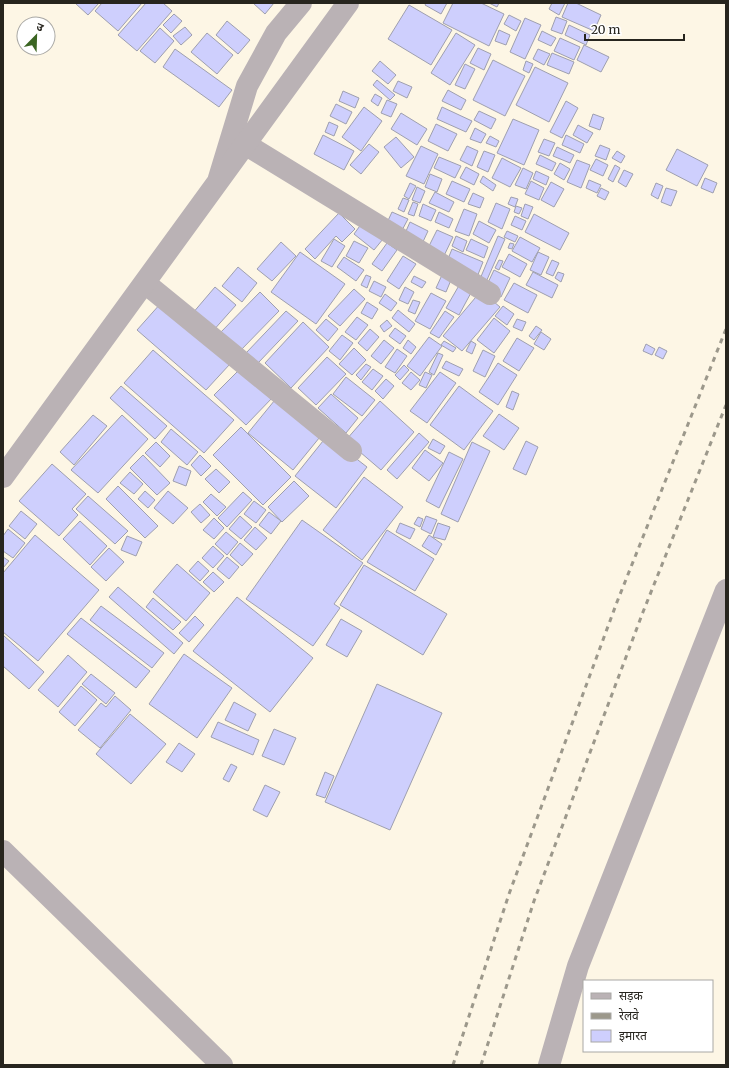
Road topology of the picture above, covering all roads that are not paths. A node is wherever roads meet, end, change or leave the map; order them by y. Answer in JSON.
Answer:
{"nodes":[{"id":1,"x":301,"y":3,"type":"edge"},
{"id":2,"x":348,"y":3,"type":"edge"},
{"id":3,"x":245,"y":144,"type":"junction"},
{"id":4,"x":218,"y":181,"type":"junction"},
{"id":5,"x":144,"y":282,"type":"junction"},
{"id":6,"x":490,"y":294,"type":"dead end"},
{"id":7,"x":351,"y":450,"type":"dead end"},
{"id":8,"x":3,"y":477,"type":"edge"},
{"id":9,"x":726,"y":590,"type":"edge"},
{"id":10,"x":3,"y":851,"type":"edge"},
{"id":11,"x":222,"y":1065,"type":"edge"},
{"id":12,"x":549,"y":1065,"type":"edge"}],
"edges":[{"from":1,"to":4,"type":"street"},
{"from":2,"to":3,"type":"street"},
{"from":3,"to":4,"type":"street"},
{"from":3,"to":6,"type":"street"},
{"from":4,"to":5,"type":"street"},
{"from":5,"to":7,"type":"street"},
{"from":5,"to":8,"type":"street"},
{"from":9,"to":12,"type":"street"},
{"from":10,"to":11,"type":"street"}]}
